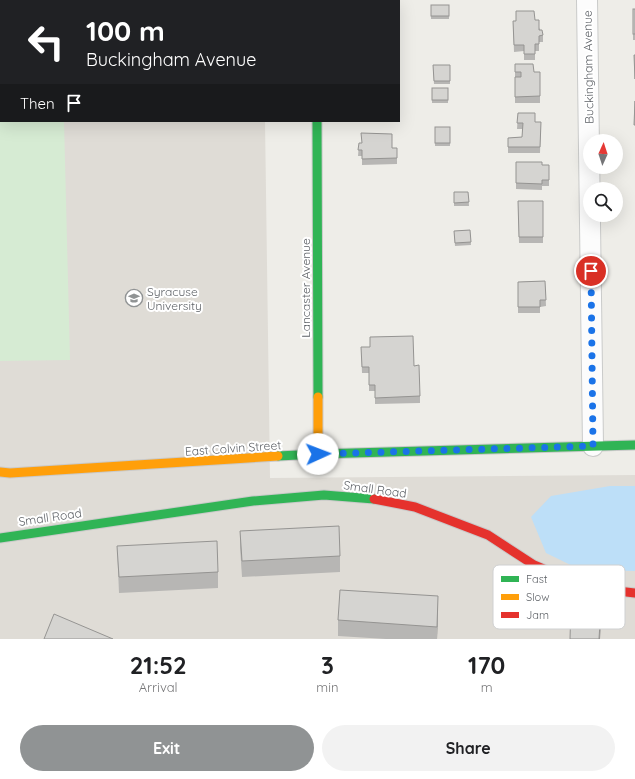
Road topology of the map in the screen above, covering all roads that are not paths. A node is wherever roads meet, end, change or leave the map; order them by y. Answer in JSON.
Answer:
{"nodes":[{"id":1,"x":587,"y":0,"type":"edge"},
{"id":2,"x":317,"y":122,"type":"edge"},
{"id":3,"x":635,"y":445,"type":"edge"},
{"id":4,"x":593,"y":446,"type":"junction"},
{"id":5,"x":318,"y":454,"type":"junction"},
{"id":6,"x":0,"y":472,"type":"edge"},
{"id":7,"x":0,"y":538,"type":"edge"},
{"id":8,"x":532,"y":565,"type":"edge"},
{"id":9,"x":625,"y":592,"type":"edge"},
{"id":10,"x":635,"y":593,"type":"edge"}],
"edges":[{"from":1,"to":4,"type":"street","name":"Buckingham Avenue"},
{"from":2,"to":5,"type":"street","name":"Lancaster Avenue"},
{"from":3,"to":4,"type":"street","name":"East Colvin Street"},
{"from":4,"to":5,"type":"street","name":"East Colvin Street"},
{"from":5,"to":6,"type":"street","name":"East Colvin Street"},
{"from":7,"to":8,"type":"street","name":"Small Road"},
{"from":9,"to":10,"type":"street","name":"Small Road"}]}
